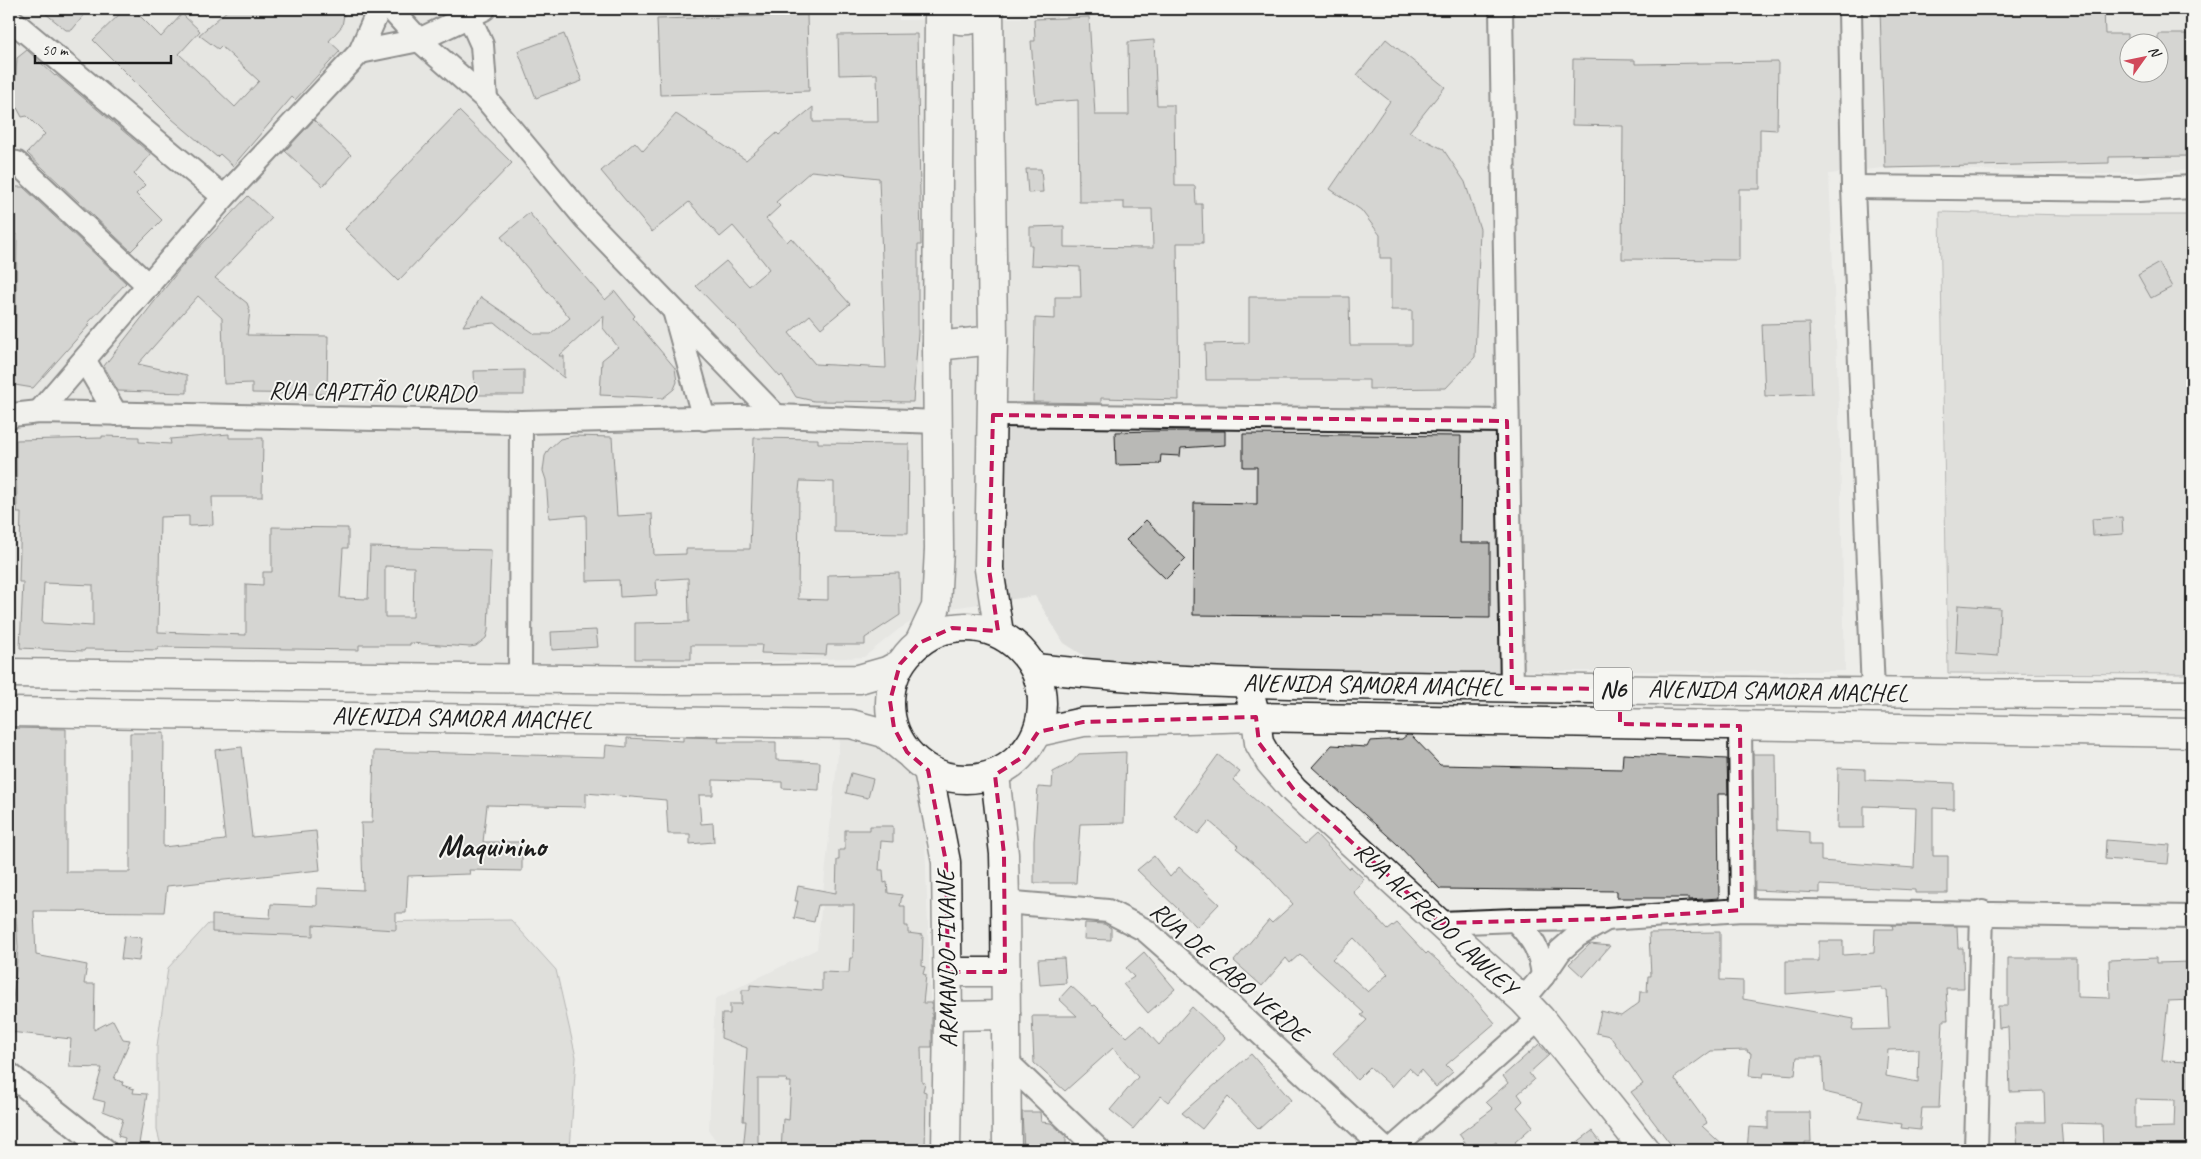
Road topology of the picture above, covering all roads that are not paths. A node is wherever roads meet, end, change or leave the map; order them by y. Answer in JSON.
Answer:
{"nodes":[{"id":1,"x":379,"y":9,"type":"edge"},
{"id":2,"x":391,"y":9,"type":"edge"},
{"id":3,"x":939,"y":9,"type":"edge"},
{"id":4,"x":988,"y":9,"type":"edge"},
{"id":5,"x":1501,"y":9,"type":"edge"},
{"id":6,"x":1850,"y":9,"type":"edge"},
{"id":7,"x":473,"y":11,"type":"edge"},
{"id":8,"x":9,"y":18,"type":"edge"},
{"id":9,"x":419,"y":40,"type":"junction"},
{"id":10,"x":360,"y":52,"type":"junction"},
{"id":11,"x":486,"y":99,"type":"junction"},
{"id":12,"x":9,"y":162,"type":"edge"},
{"id":13,"x":1853,"y":187,"type":"junction"},
{"id":14,"x":2192,"y":187,"type":"edge"},
{"id":15,"x":224,"y":197,"type":"junction"},
{"id":16,"x":149,"y":286,"type":"junction"},
{"id":17,"x":674,"y":312,"type":"junction"},
{"id":18,"x":993,"y":340,"type":"junction"},
{"id":19,"x":937,"y":346,"type":"junction"},
{"id":20,"x":85,"y":361,"type":"junction"},
{"id":21,"x":39,"y":412,"type":"junction"},
{"id":22,"x":116,"y":414,"type":"junction"},
{"id":23,"x":10,"y":415,"type":"edge"},
{"id":24,"x":992,"y":415,"type":"junction"},
{"id":25,"x":776,"y":416,"type":"junction"},
{"id":26,"x":704,"y":420,"type":"junction"},
{"id":27,"x":1507,"y":421,"type":"junction"},
{"id":28,"x":521,"y":422,"type":"junction"},
{"id":29,"x":938,"y":422,"type":"junction"},
{"id":30,"x":998,"y":634,"type":"junction"},
{"id":31,"x":919,"y":643,"type":"junction"},
{"id":32,"x":900,"y":664,"type":"junction"},
{"id":33,"x":1035,"y":668,"type":"junction"},
{"id":34,"x":9,"y":673,"type":"edge"},
{"id":35,"x":520,"y":679,"type":"junction"},
{"id":36,"x":1247,"y":683,"type":"junction"},
{"id":37,"x":1419,"y":686,"type":"junction"},
{"id":38,"x":1512,"y":688,"type":"junction"},
{"id":39,"x":1620,"y":689,"type":"junction"},
{"id":40,"x":1826,"y":692,"type":"junction"},
{"id":41,"x":1873,"y":692,"type":"junction"},
{"id":42,"x":1907,"y":693,"type":"junction"},
{"id":43,"x":2192,"y":695,"type":"edge"},
{"id":44,"x":9,"y":712,"type":"edge"},
{"id":45,"x":1256,"y":717,"type":"junction"},
{"id":46,"x":1417,"y":720,"type":"junction"},
{"id":47,"x":1620,"y":724,"type":"junction"},
{"id":48,"x":1740,"y":726,"type":"junction"},
{"id":49,"x":1827,"y":728,"type":"junction"},
{"id":50,"x":1909,"y":729,"type":"junction"},
{"id":51,"x":1038,"y":732,"type":"junction"},
{"id":52,"x":2192,"y":732,"type":"edge"},
{"id":53,"x":907,"y":752,"type":"junction"},
{"id":54,"x":928,"y":770,"type":"junction"},
{"id":55,"x":995,"y":775,"type":"junction"},
{"id":56,"x":1005,"y":902,"type":"junction"},
{"id":57,"x":1742,"y":910,"type":"junction"},
{"id":58,"x":1982,"y":912,"type":"junction"},
{"id":59,"x":2192,"y":917,"type":"edge"},
{"id":60,"x":1606,"y":919,"type":"junction"},
{"id":61,"x":1515,"y":920,"type":"junction"},
{"id":62,"x":1440,"y":923,"type":"junction"},
{"id":63,"x":948,"y":972,"type":"junction"},
{"id":64,"x":1005,"y":972,"type":"junction"},
{"id":65,"x":1543,"y":976,"type":"junction"},
{"id":66,"x":1532,"y":1009,"type":"junction"},
{"id":67,"x":1006,"y":1015,"type":"junction"},
{"id":68,"x":948,"y":1016,"type":"junction"},
{"id":69,"x":1006,"y":1061,"type":"junction"},
{"id":70,"x":9,"y":1074,"type":"edge"},
{"id":71,"x":105,"y":1150,"type":"edge"},
{"id":72,"x":946,"y":1150,"type":"edge"},
{"id":73,"x":1007,"y":1150,"type":"edge"},
{"id":74,"x":1100,"y":1150,"type":"edge"},
{"id":75,"x":1386,"y":1150,"type":"edge"},
{"id":76,"x":1391,"y":1150,"type":"edge"},
{"id":77,"x":1645,"y":1150,"type":"edge"},
{"id":78,"x":1976,"y":1150,"type":"edge"}],
"edges":[{"from":1,"to":10,"type":"street"},
{"from":2,"to":9,"type":"street"},
{"from":3,"to":4,"type":"main road"},
{"from":3,"to":19,"type":"main road"},
{"from":4,"to":18,"type":"main road"},
{"from":5,"to":27,"type":"street"},
{"from":6,"to":13,"type":"street"},
{"from":7,"to":9,"type":"street"},
{"from":7,"to":11,"type":"street"},
{"from":8,"to":15,"type":"street"},
{"from":9,"to":10,"type":"street"},
{"from":9,"to":11,"type":"street"},
{"from":10,"to":15,"type":"street"},
{"from":11,"to":17,"type":"street"},
{"from":12,"to":16,"type":"street"},
{"from":13,"to":14,"type":"street"},
{"from":13,"to":41,"type":"street"},
{"from":15,"to":16,"type":"street"},
{"from":16,"to":20,"type":"street"},
{"from":17,"to":25,"type":"street"},
{"from":17,"to":26,"type":"street"},
{"from":18,"to":19,"type":"main road"},
{"from":18,"to":24,"type":"main road"},
{"from":19,"to":29,"type":"main road"},
{"from":20,"to":21,"type":"street"},
{"from":20,"to":22,"type":"street"},
{"from":21,"to":22,"type":"street","name":"RUA CAPITÃO CURADO"},
{"from":21,"to":23,"type":"street","name":"RUA CAPITÃO CURADO"},
{"from":22,"to":28,"type":"street","name":"RUA CAPITÃO CURADO"},
{"from":24,"to":27,"type":"street"},
{"from":24,"to":30,"type":"main road"},
{"from":25,"to":26,"type":"street","name":"RUA CAPITÃO CURADO"},
{"from":25,"to":29,"type":"street","name":"RUA CAPITÃO CURADO"},
{"from":26,"to":28,"type":"street","name":"RUA CAPITÃO CURADO"},
{"from":27,"to":38,"type":"street"},
{"from":28,"to":35,"type":"street"},
{"from":29,"to":31,"type":"main road"},
{"from":30,"to":31,"type":"main road"},
{"from":30,"to":33,"type":"main road"},
{"from":31,"to":32,"type":"main road"},
{"from":32,"to":35,"type":"main road","name":"AVENIDA SAMORA MACHEL"},
{"from":32,"to":53,"type":"main road"},
{"from":33,"to":36,"type":"main road","name":"AVENIDA SAMORA MACHEL","number":"N6"},
{"from":33,"to":51,"type":"main road"},
{"from":34,"to":35,"type":"main road","name":"AVENIDA SAMORA MACHEL"},
{"from":36,"to":37,"type":"main road","name":"AVENIDA SAMORA MACHEL","number":"N6"},
{"from":36,"to":45,"type":"main road","name":"RUA ALFREDO LAWLEY"},
{"from":37,"to":38,"type":"main road","name":"AVENIDA SAMORA MACHEL","number":"N6"},
{"from":37,"to":46,"type":"main road"},
{"from":38,"to":39,"type":"main road","name":"AVENIDA SAMORA MACHEL","number":"N6"},
{"from":39,"to":40,"type":"main road","name":"AVENIDA SAMORA MACHEL","number":"N6"},
{"from":39,"to":47,"type":"main road"},
{"from":40,"to":41,"type":"main road","name":"AVENIDA SAMORA MACHEL","number":"N6"},
{"from":40,"to":49,"type":"main road"},
{"from":41,"to":42,"type":"main road","name":"AVENIDA SAMORA MACHEL","number":"N6"},
{"from":42,"to":43,"type":"main road","name":"AVENIDA SAMORA MACHEL","number":"N6"},
{"from":42,"to":50,"type":"main road"},
{"from":44,"to":53,"type":"main road","name":"AVENIDA SAMORA MACHEL"},
{"from":45,"to":46,"type":"main road","name":"AVENIDA SAMORA MACHEL","number":"N6"},
{"from":45,"to":51,"type":"main road","name":"AVENIDA SAMORA MACHEL","number":"N6"},
{"from":45,"to":62,"type":"main road","name":"RUA ALFREDO LAWLEY"},
{"from":46,"to":47,"type":"main road","name":"AVENIDA SAMORA MACHEL","number":"N6"},
{"from":47,"to":48,"type":"main road","name":"AVENIDA SAMORA MACHEL","number":"N6"},
{"from":48,"to":49,"type":"main road","name":"AVENIDA SAMORA MACHEL","number":"N6"},
{"from":48,"to":57,"type":"street"},
{"from":49,"to":50,"type":"main road","name":"AVENIDA SAMORA MACHEL","number":"N6"},
{"from":50,"to":52,"type":"main road","name":"AVENIDA SAMORA MACHEL","number":"N6"},
{"from":51,"to":55,"type":"main road"},
{"from":53,"to":54,"type":"main road"},
{"from":54,"to":55,"type":"main road"},
{"from":54,"to":63,"type":"main road","name":"ARMANDO TIVANE"},
{"from":55,"to":56,"type":"main road"},
{"from":56,"to":64,"type":"main road"},
{"from":56,"to":75,"type":"street","name":"RUA DE CABO VERDE"},
{"from":57,"to":58,"type":"street"},
{"from":57,"to":60,"type":"street"},
{"from":58,"to":59,"type":"street"},
{"from":58,"to":78,"type":"street"},
{"from":60,"to":61,"type":"street"},
{"from":60,"to":65,"type":"street"},
{"from":61,"to":62,"type":"street"},
{"from":61,"to":65,"type":"street"},
{"from":62,"to":66,"type":"main road","name":"RUA ALFREDO LAWLEY"},
{"from":63,"to":64,"type":"main road"},
{"from":63,"to":68,"type":"main road","name":"ARMANDO TIVANE"},
{"from":64,"to":67,"type":"main road"},
{"from":65,"to":66,"type":"street"},
{"from":66,"to":76,"type":"street"},
{"from":66,"to":77,"type":"main road","name":"RUA ALFREDO LAWLEY"},
{"from":67,"to":68,"type":"main road"},
{"from":67,"to":69,"type":"main road"},
{"from":68,"to":72,"type":"main road","name":"ARMANDO TIVANE"},
{"from":69,"to":73,"type":"main road"},
{"from":69,"to":74,"type":"street"},
{"from":70,"to":71,"type":"street"}]}
